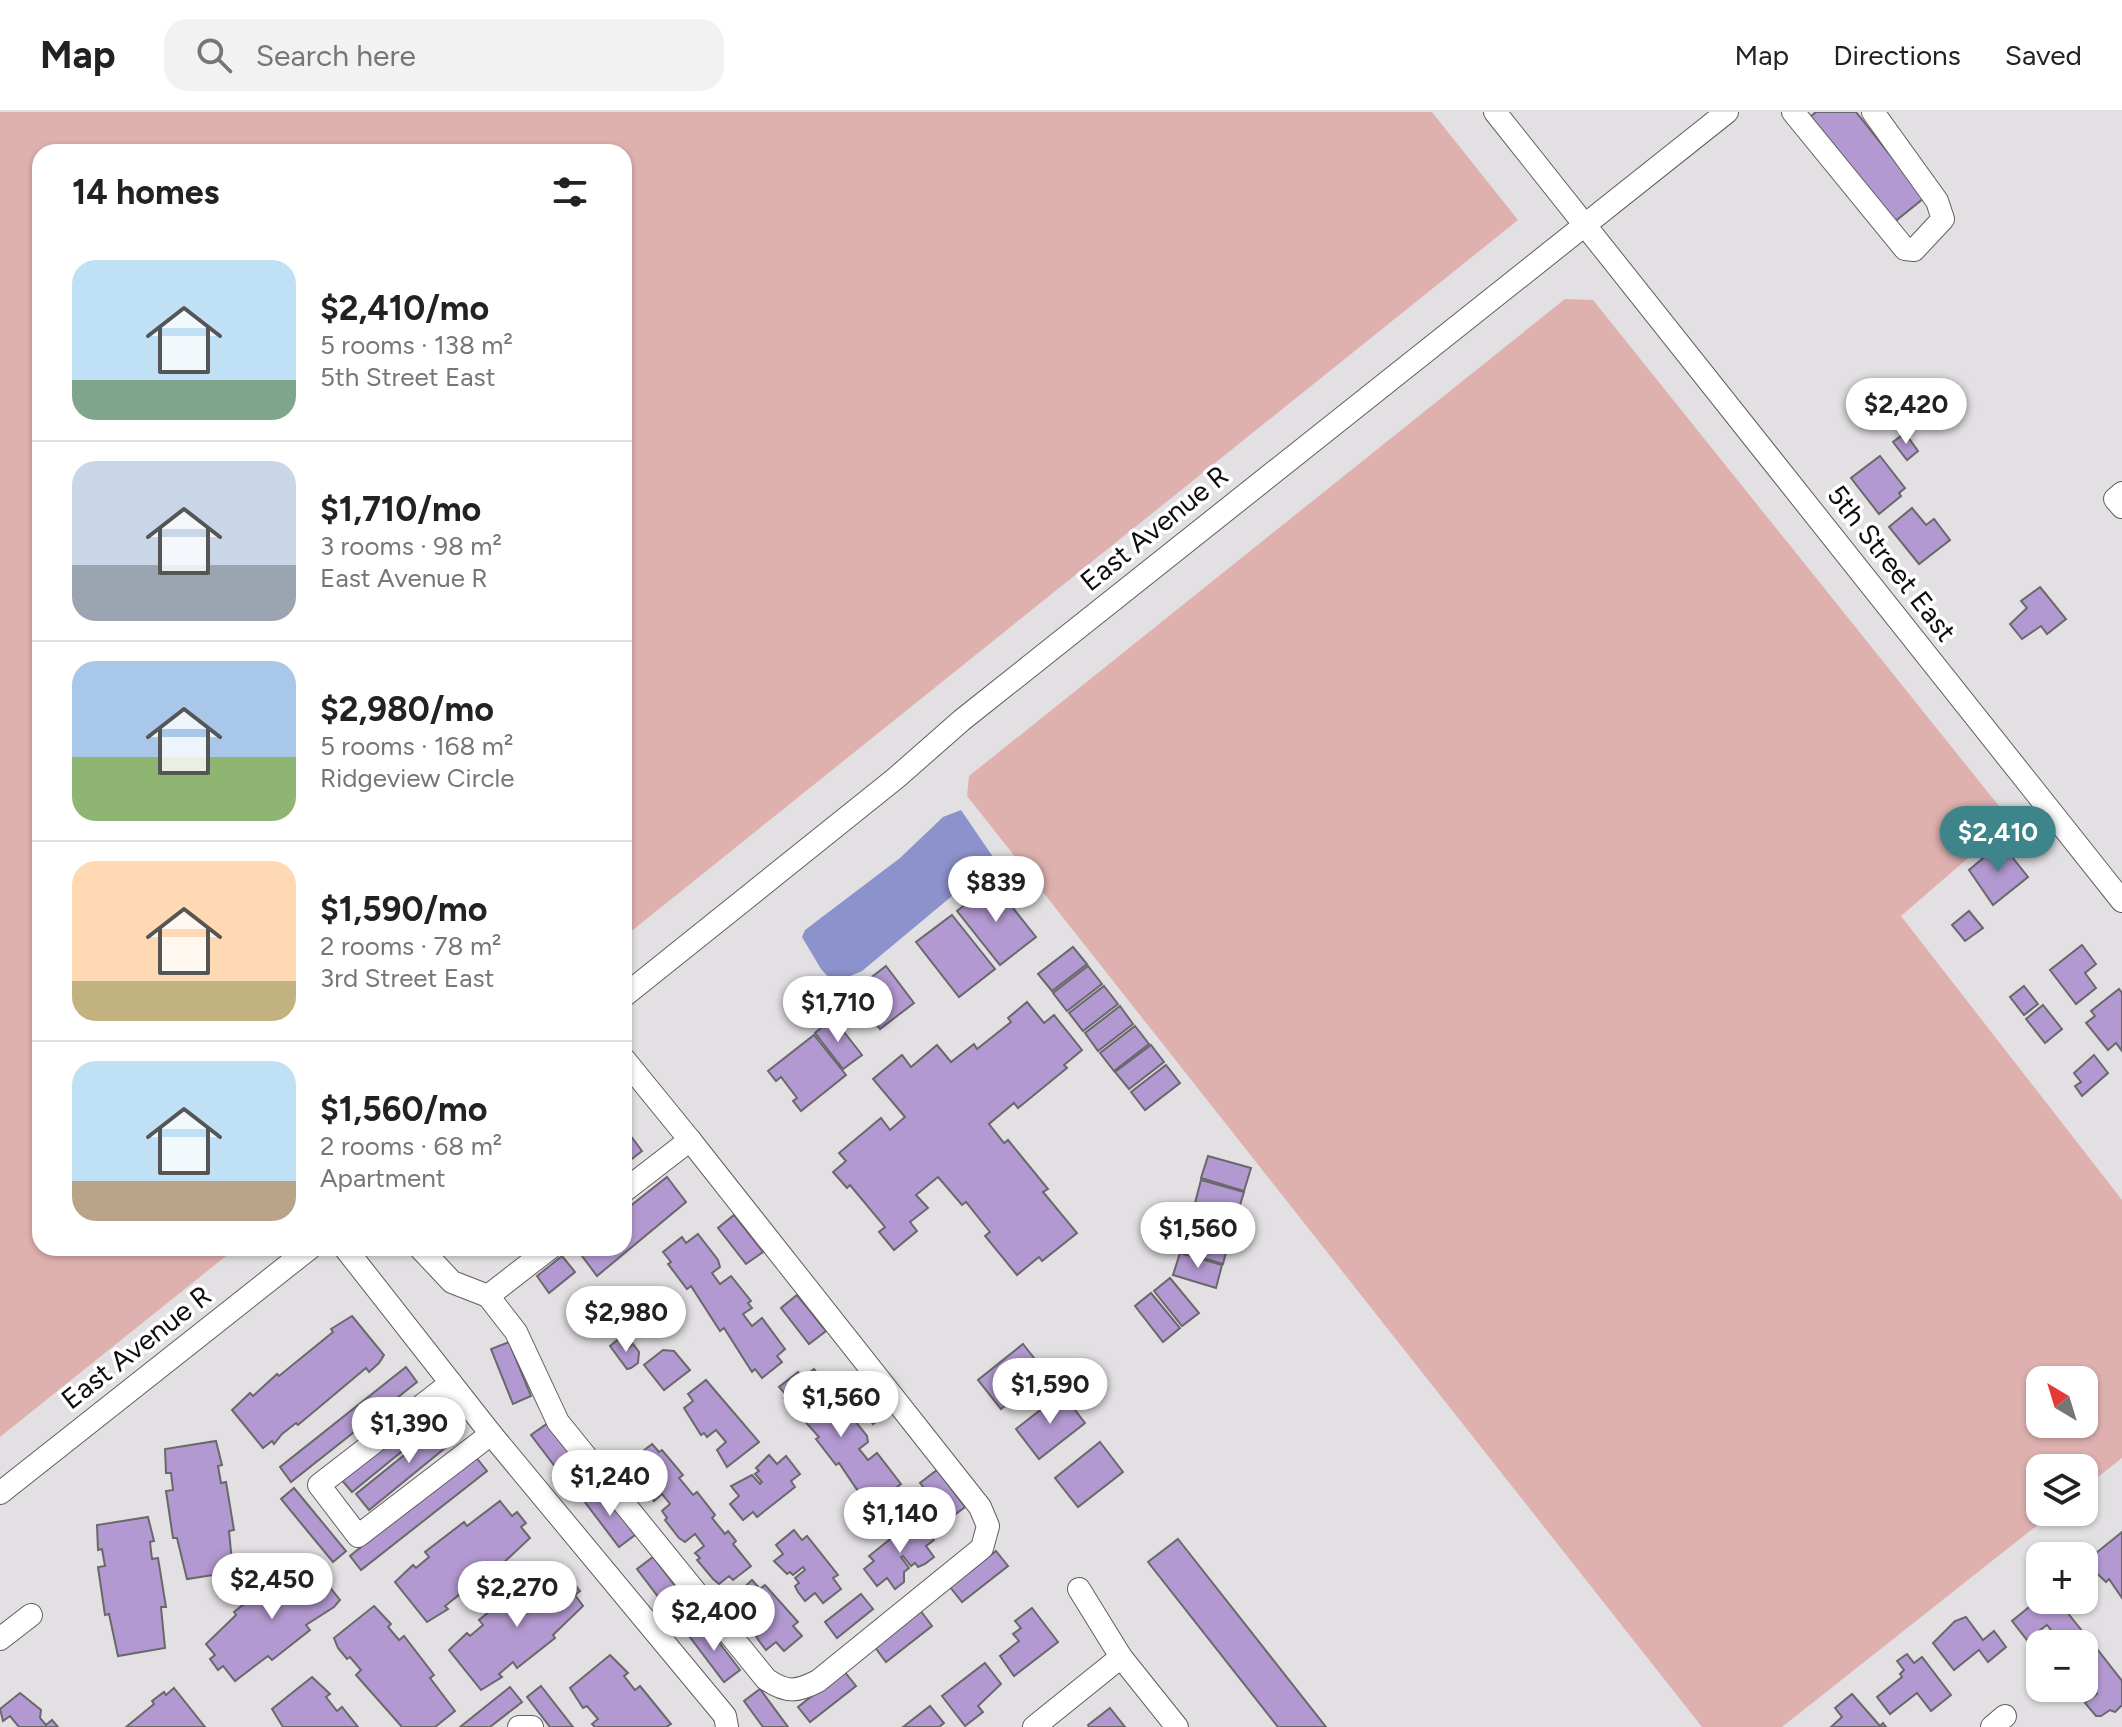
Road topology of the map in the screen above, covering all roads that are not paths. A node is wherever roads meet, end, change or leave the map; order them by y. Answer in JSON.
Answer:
{"nodes":[{"id":1,"x":1495,"y":112,"type":"edge"},
{"id":2,"x":1727,"y":112,"type":"edge"},
{"id":3,"x":1793,"y":112,"type":"edge"},
{"id":4,"x":1873,"y":112,"type":"edge"},
{"id":5,"x":1584,"y":224,"type":"junction"},
{"id":6,"x":2122,"y":493,"type":"edge"},
{"id":7,"x":2122,"y":507,"type":"edge"},
{"id":8,"x":2122,"y":901,"type":"edge"},
{"id":9,"x":632,"y":990,"type":"edge"},
{"id":10,"x":632,"y":1069,"type":"edge"},
{"id":11,"x":690,"y":1140,"type":"junction"},
{"id":12,"x":632,"y":1185,"type":"edge"},
{"id":13,"x":300,"y":1256,"type":"edge"},
{"id":14,"x":351,"y":1256,"type":"edge"},
{"id":15,"x":428,"y":1256,"type":"edge"},
{"id":16,"x":540,"y":1256,"type":"edge"},
{"id":17,"x":488,"y":1296,"type":"junction"},
{"id":18,"x":451,"y":1383,"type":"junction"},
{"id":19,"x":491,"y":1434,"type":"junction"},
{"id":20,"x":0,"y":1493,"type":"edge"},
{"id":21,"x":1079,"y":1589,"type":"dead end"},
{"id":22,"x":31,"y":1615,"type":"dead end"},
{"id":23,"x":0,"y":1639,"type":"edge"},
{"id":24,"x":1121,"y":1657,"type":"junction"},
{"id":25,"x":519,"y":1727,"type":"edge"},
{"id":26,"x":532,"y":1727,"type":"edge"},
{"id":27,"x":727,"y":1727,"type":"edge"},
{"id":28,"x":1034,"y":1727,"type":"edge"},
{"id":29,"x":1177,"y":1727,"type":"edge"}],
"edges":[{"from":1,"to":5,"type":"street","name":"5th Street East"},
{"from":2,"to":5,"type":"street","name":"East Avenue R"},
{"from":3,"to":4,"type":"street"},
{"from":5,"to":8,"type":"street","name":"5th Street East"},
{"from":5,"to":9,"type":"street","name":"East Avenue R"},
{"from":6,"to":7,"type":"street"},
{"from":10,"to":11,"type":"street"},
{"from":11,"to":12,"type":"street"},
{"from":11,"to":17,"type":"street"},
{"from":13,"to":20,"type":"street","name":"East Avenue R"},
{"from":14,"to":18,"type":"street"},
{"from":15,"to":17,"type":"street"},
{"from":16,"to":17,"type":"street"},
{"from":18,"to":19,"type":"street"},
{"from":18,"to":19,"type":"street"},
{"from":19,"to":27,"type":"street"},
{"from":21,"to":24,"type":"street"},
{"from":22,"to":23,"type":"street"},
{"from":24,"to":28,"type":"street"},
{"from":24,"to":29,"type":"street"},
{"from":25,"to":26,"type":"street"}]}
